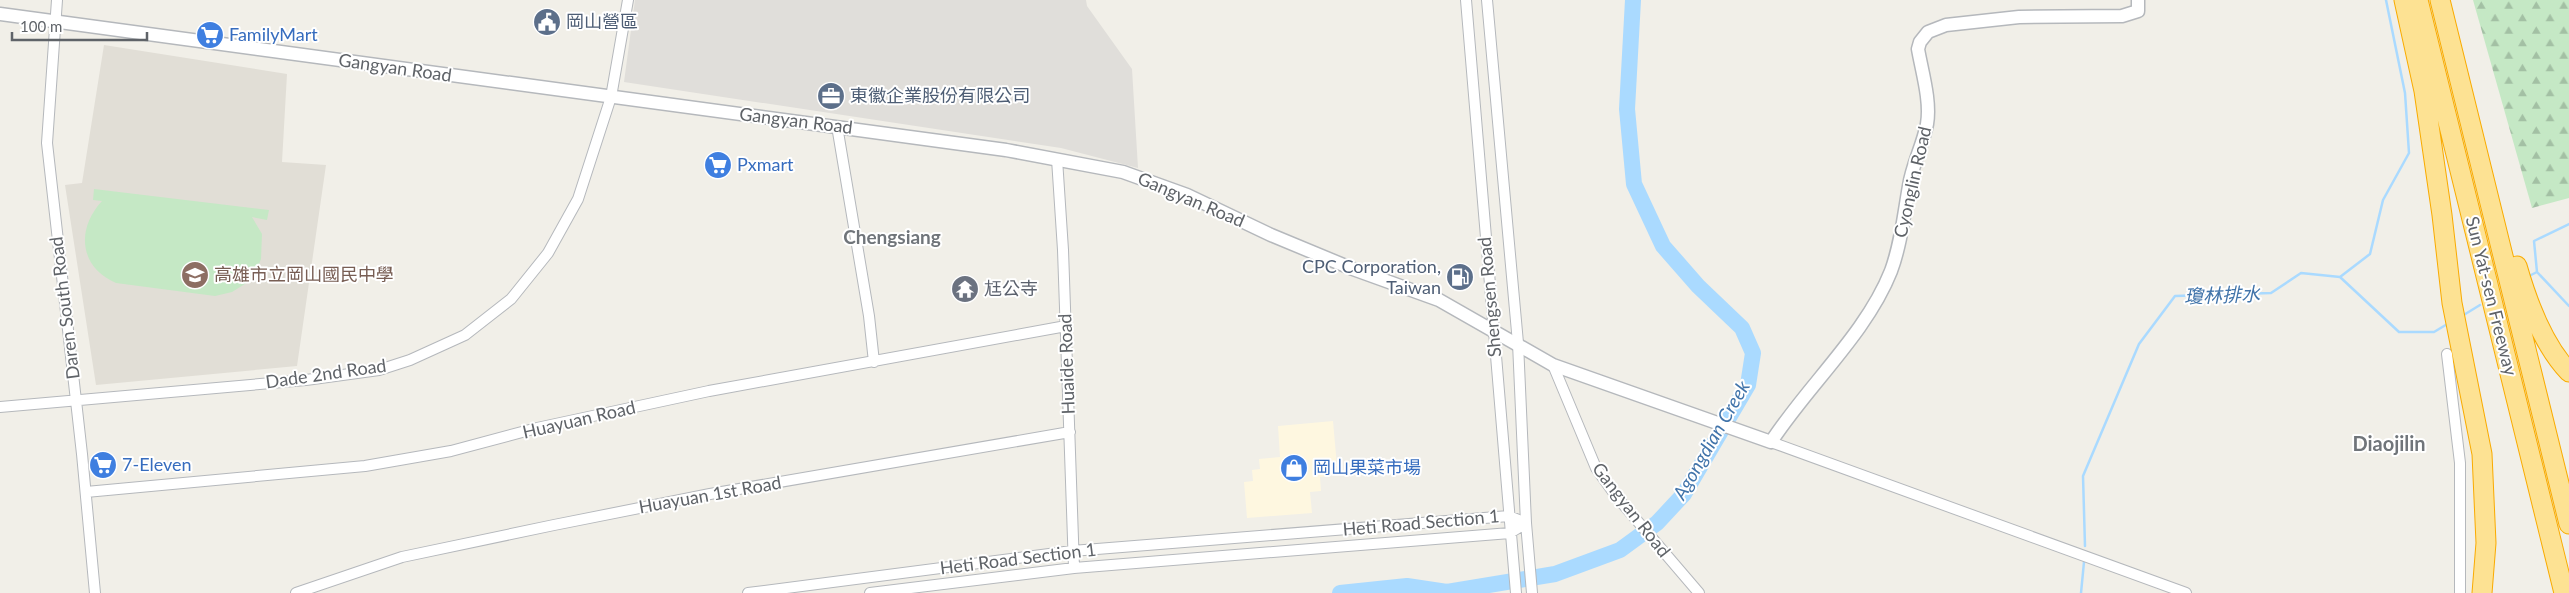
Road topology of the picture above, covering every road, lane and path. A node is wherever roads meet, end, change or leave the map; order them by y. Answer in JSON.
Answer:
{"nodes":[{"id":1,"x":57,"y":0,"type":"edge"},
{"id":2,"x":628,"y":0,"type":"edge"},
{"id":3,"x":1466,"y":0,"type":"edge"},
{"id":4,"x":1487,"y":0,"type":"edge"},
{"id":5,"x":2138,"y":0,"type":"edge"},
{"id":6,"x":2404,"y":0,"type":"edge"},
{"id":7,"x":2418,"y":0,"type":"edge"},
{"id":8,"x":2440,"y":0,"type":"edge"},
{"id":9,"x":0,"y":14,"type":"edge"},
{"id":10,"x":55,"y":22,"type":"junction"},
{"id":11,"x":611,"y":97,"type":"junction"},
{"id":12,"x":837,"y":126,"type":"junction"},
{"id":13,"x":1057,"y":159,"type":"junction"},
{"id":14,"x":1066,"y":326,"type":"junction"},
{"id":15,"x":1492,"y":330,"type":"junction"},
{"id":16,"x":1518,"y":343,"type":"junction"},
{"id":17,"x":2447,"y":354,"type":"dead end"},
{"id":18,"x":874,"y":362,"type":"junction"},
{"id":19,"x":1553,"y":365,"type":"junction"},
{"id":20,"x":2569,"y":372,"type":"edge"},
{"id":21,"x":76,"y":400,"type":"junction"},
{"id":22,"x":0,"y":407,"type":"edge"},
{"id":23,"x":1070,"y":432,"type":"junction"},
{"id":24,"x":1771,"y":442,"type":"junction"},
{"id":25,"x":86,"y":492,"type":"junction"},
{"id":26,"x":1508,"y":516,"type":"junction"},
{"id":27,"x":1526,"y":523,"type":"junction"},
{"id":28,"x":2569,"y":524,"type":"edge"},
{"id":29,"x":1511,"y":538,"type":"junction"},
{"id":30,"x":1072,"y":552,"type":"junction"},
{"id":31,"x":1074,"y":568,"type":"junction"},
{"id":32,"x":2484,"y":589,"type":"edge"},
{"id":33,"x":95,"y":593,"type":"edge"},
{"id":34,"x":296,"y":593,"type":"edge"},
{"id":35,"x":748,"y":593,"type":"edge"},
{"id":36,"x":870,"y":593,"type":"edge"},
{"id":37,"x":1516,"y":593,"type":"edge"},
{"id":38,"x":1532,"y":593,"type":"edge"},
{"id":39,"x":1699,"y":593,"type":"edge"},
{"id":40,"x":2186,"y":593,"type":"edge"},
{"id":41,"x":2460,"y":593,"type":"edge"},
{"id":42,"x":2564,"y":593,"type":"edge"}],
"edges":[{"from":1,"to":10,"type":"street","name":"Daren South Road"},
{"from":2,"to":11,"type":"street","name":"Dade 2nd Road"},
{"from":3,"to":15,"type":"street","name":"Shengsen Road"},
{"from":4,"to":16,"type":"street","name":"Shengsen Road"},
{"from":5,"to":24,"type":"street","name":"Cyonglin Road"},
{"from":6,"to":32,"type":"highway"},
{"from":7,"to":42,"type":"highway","name":"Sun Yat-sen Freeway"},
{"from":8,"to":20,"type":"highway"},
{"from":8,"to":28,"type":"highway","name":"Sun Yat-sen Freeway"},
{"from":9,"to":10,"type":"street","name":"Gangyan Road"},
{"from":10,"to":11,"type":"street","name":"Gangyan Road"},
{"from":10,"to":21,"type":"street","name":"Daren South Road"},
{"from":11,"to":12,"type":"street","name":"Gangyan Road"},
{"from":11,"to":21,"type":"street","name":"Dade 2nd Road"},
{"from":12,"to":13,"type":"street","name":"Gangyan Road"},
{"from":12,"to":18,"type":"street"},
{"from":13,"to":14,"type":"street","name":"Huaide Road"},
{"from":13,"to":15,"type":"street","name":"Gangyan Road"},
{"from":14,"to":18,"type":"street","name":"Huayuan Road"},
{"from":14,"to":23,"type":"street","name":"Huaide Road"},
{"from":15,"to":16,"type":"street","name":"Gangyan Road"},
{"from":15,"to":26,"type":"street","name":"Shengsen Road"},
{"from":16,"to":19,"type":"street","name":"Gangyan Road"},
{"from":16,"to":27,"type":"street","name":"Shengsen Road"},
{"from":17,"to":41,"type":"street"},
{"from":18,"to":25,"type":"street","name":"Huayuan Road"},
{"from":19,"to":24,"type":"street","name":"Gangyan Road"},
{"from":19,"to":39,"type":"street","name":"Gangyan Road"},
{"from":21,"to":22,"type":"street","name":"Dade 2nd Road"},
{"from":21,"to":25,"type":"street","name":"Daren South Road"},
{"from":23,"to":30,"type":"street","name":"Huaide Road"},
{"from":23,"to":34,"type":"street","name":"Huayuan 1st Road"},
{"from":24,"to":40,"type":"street"},
{"from":25,"to":33,"type":"street","name":"Daren South Road"},
{"from":26,"to":27,"type":"street","name":"Heti Road Section 1"},
{"from":26,"to":29,"type":"street","name":"Shengsen Road"},
{"from":26,"to":30,"type":"street","name":"Heti Road Section 1"},
{"from":27,"to":29,"type":"street","name":"Heti Road Section 1"},
{"from":27,"to":38,"type":"street","name":"Shengsen Road"},
{"from":29,"to":31,"type":"street","name":"Heti Road Section 1"},
{"from":29,"to":37,"type":"street","name":"Shengsen Road"},
{"from":30,"to":31,"type":"street","name":"Huaide Road"},
{"from":30,"to":35,"type":"street","name":"Heti Road Section 1"},
{"from":31,"to":36,"type":"street","name":"Heti Road Section 1"}]}
